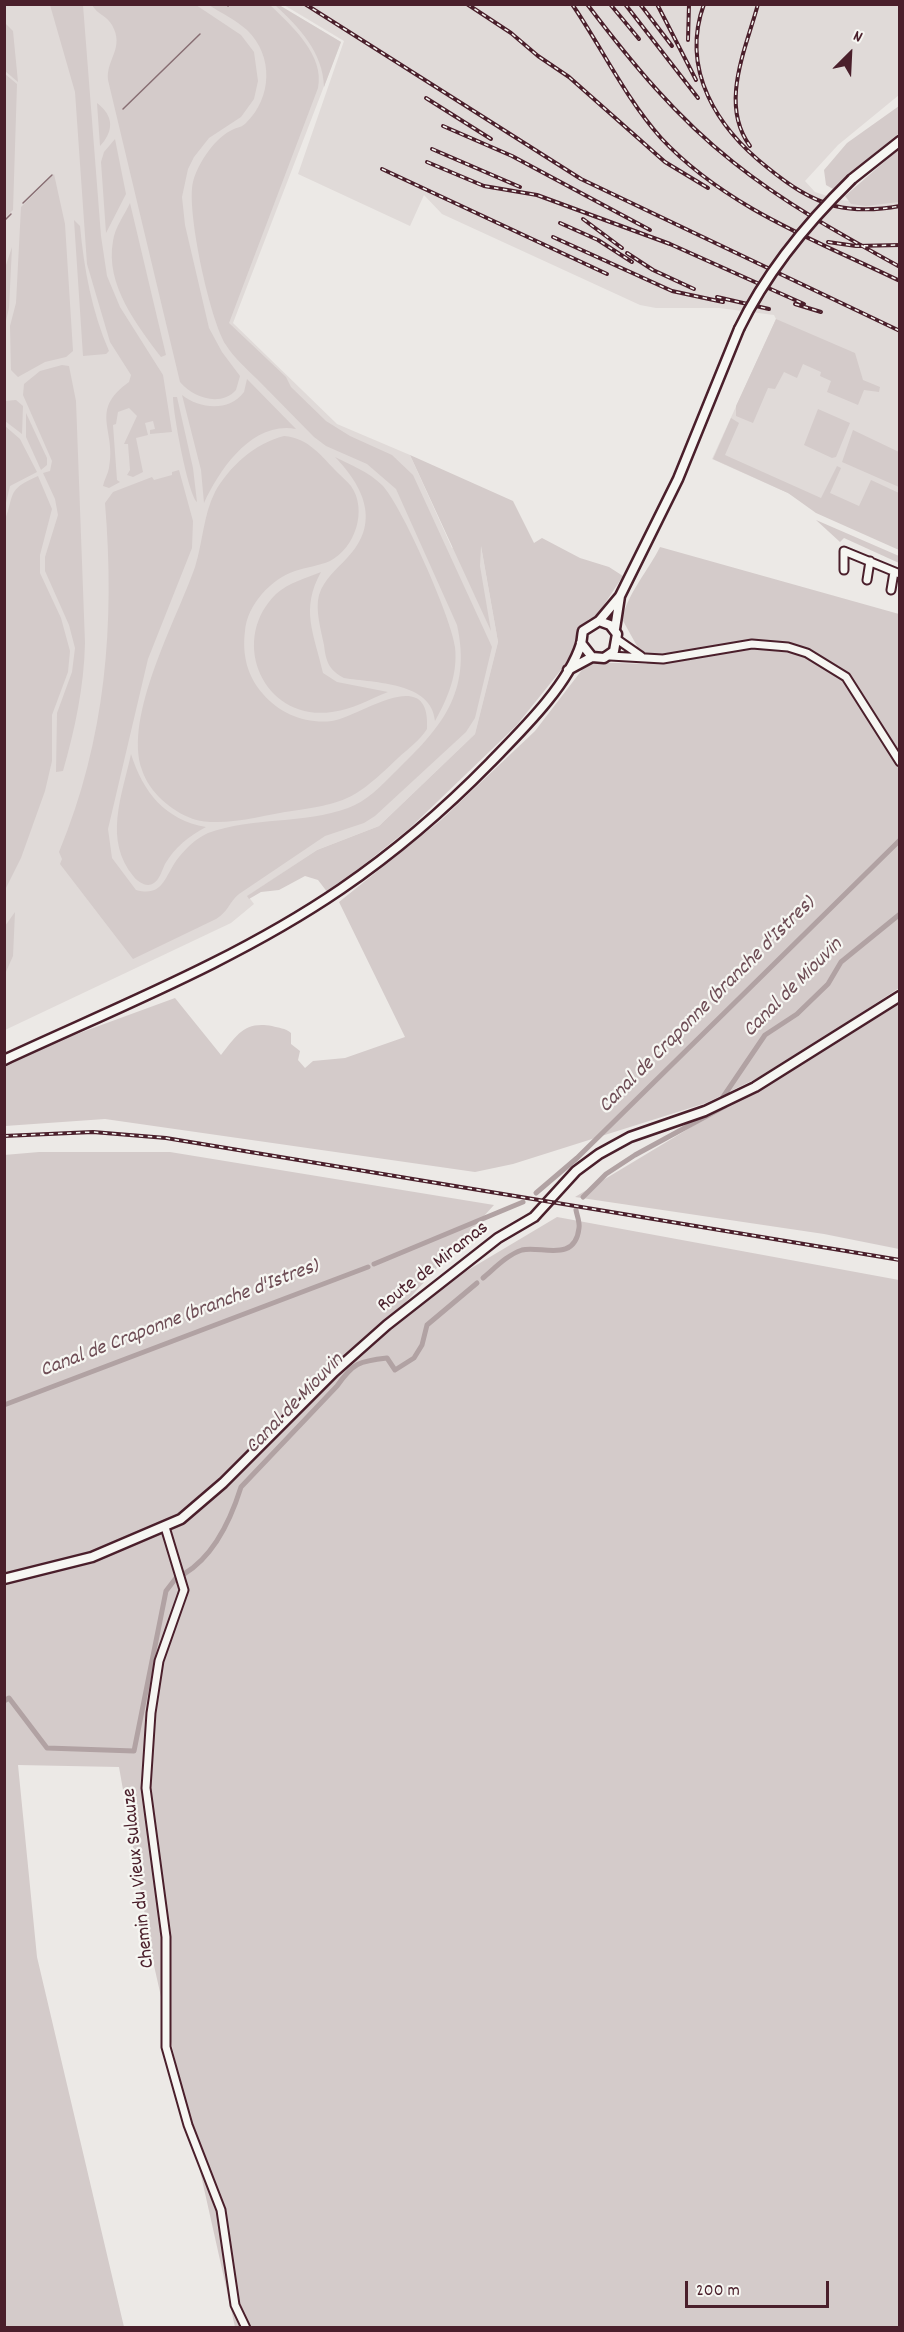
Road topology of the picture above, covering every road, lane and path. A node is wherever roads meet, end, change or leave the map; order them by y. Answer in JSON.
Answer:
{"nodes":[{"id":1,"x":900,"y":141,"type":"edge"},
{"id":2,"x":870,"y":561,"type":"junction"},
{"id":3,"x":844,"y":570,"type":"dead end"},
{"id":4,"x":897,"y":573,"type":"edge"},
{"id":5,"x":867,"y":580,"type":"dead end"},
{"id":6,"x":891,"y":590,"type":"dead end"},
{"id":7,"x":620,"y":596,"type":"junction"},
{"id":8,"x":598,"y":621,"type":"junction"},
{"id":9,"x":615,"y":629,"type":"junction"},
{"id":10,"x":618,"y":640,"type":"junction"},
{"id":11,"x":581,"y":643,"type":"junction"},
{"id":12,"x":610,"y":656,"type":"junction"},
{"id":13,"x":641,"y":656,"type":"junction"},
{"id":14,"x":592,"y":657,"type":"junction"},
{"id":15,"x":568,"y":670,"type":"junction"},
{"id":16,"x":900,"y":762,"type":"edge"},
{"id":17,"x":900,"y":996,"type":"edge"},
{"id":18,"x":4,"y":1060,"type":"edge"},
{"id":19,"x":165,"y":1527,"type":"junction"},
{"id":20,"x":4,"y":1579,"type":"edge"},
{"id":21,"x":246,"y":2328,"type":"edge"}],
"edges":[{"from":1,"to":7,"type":"main road","bridge":true},
{"from":2,"to":3,"type":"street"},
{"from":2,"to":4,"type":"street"},
{"from":2,"to":5,"type":"street"},
{"from":4,"to":6,"type":"street"},
{"from":7,"to":8,"type":"main road"},
{"from":7,"to":9,"type":"main road"},
{"from":8,"to":9,"type":"main road"},
{"from":8,"to":11,"type":"main road"},
{"from":9,"to":10,"type":"main road"},
{"from":10,"to":12,"type":"main road"},
{"from":10,"to":13,"type":"street"},
{"from":11,"to":14,"type":"main road"},
{"from":11,"to":15,"type":"main road"},
{"from":12,"to":13,"type":"street"},
{"from":12,"to":14,"type":"main road"},
{"from":13,"to":16,"type":"street"},
{"from":14,"to":15,"type":"main road"},
{"from":15,"to":18,"type":"main road"},
{"from":17,"to":19,"type":"main road","name":"Route de Miramas"},
{"from":19,"to":20,"type":"main road","name":"Route de Miramas"},
{"from":19,"to":21,"type":"street","name":"Chemin du Vieux Sulauze"}]}
